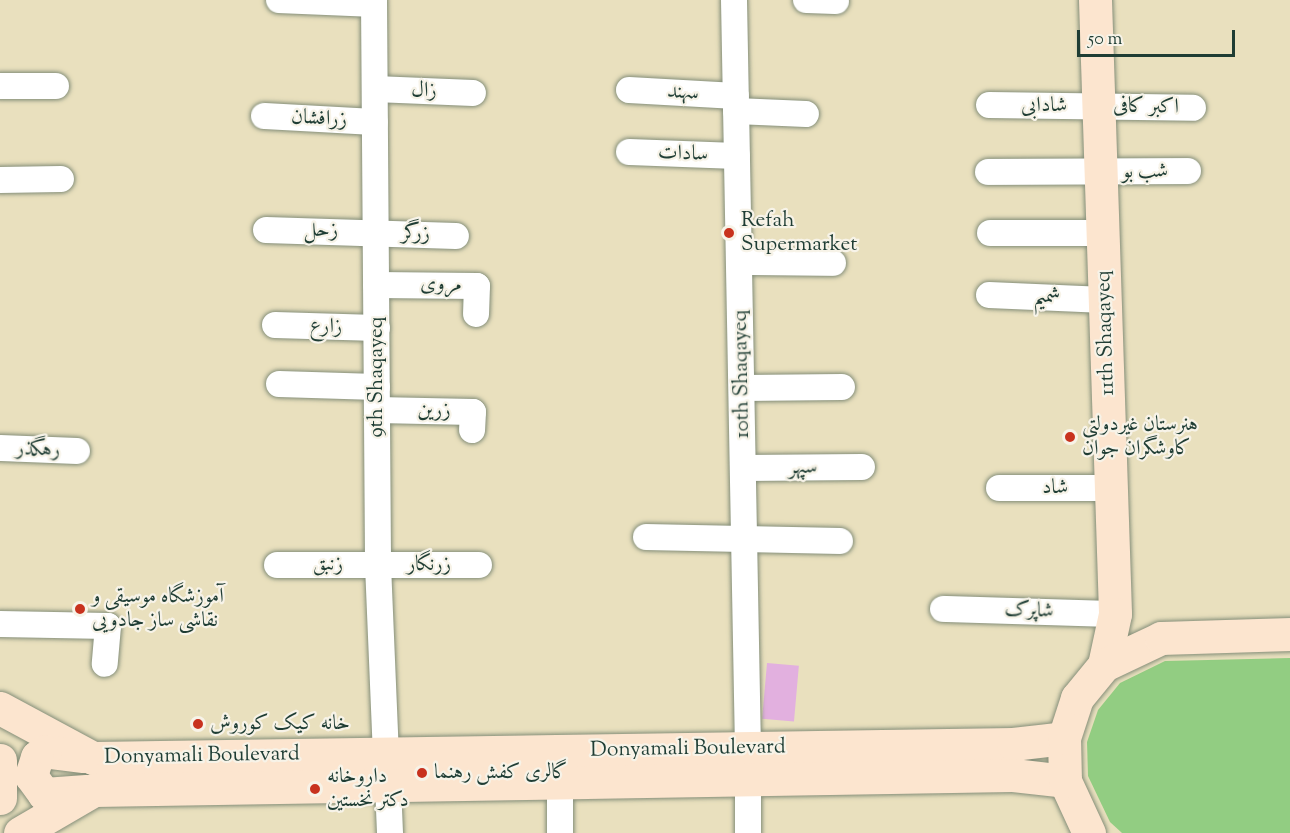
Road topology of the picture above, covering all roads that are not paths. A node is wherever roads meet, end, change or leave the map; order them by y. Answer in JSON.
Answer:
{"nodes":[{"id":1,"x":279,"y":0,"type":"edge"},
{"id":2,"x":734,"y":0,"type":"edge"},
{"id":3,"x":806,"y":0,"type":"edge"},
{"id":4,"x":1095,"y":0,"type":"edge"},
{"id":5,"x":836,"y":1,"type":"edge"},
{"id":6,"x":374,"y":2,"type":"edge"},
{"id":7,"x":0,"y":86,"type":"edge"},
{"id":8,"x":56,"y":86,"type":"dead end"},
{"id":9,"x":375,"y":89,"type":"junction"},
{"id":10,"x":630,"y":90,"type":"dead end"},
{"id":11,"x":473,"y":93,"type":"dead end"},
{"id":12,"x":736,"y":104,"type":"junction"},
{"id":13,"x":989,"y":105,"type":"dead end"},
{"id":14,"x":1099,"y":106,"type":"junction"},
{"id":15,"x":1193,"y":108,"type":"dead end"},
{"id":16,"x":806,"y":114,"type":"dead end"},
{"id":17,"x":264,"y":116,"type":"dead end"},
{"id":18,"x":375,"y":122,"type":"junction"},
{"id":19,"x":629,"y":152,"type":"dead end"},
{"id":20,"x":737,"y":156,"type":"junction"},
{"id":21,"x":1188,"y":171,"type":"dead end"},
{"id":22,"x":988,"y":172,"type":"dead end"},
{"id":23,"x":1101,"y":173,"type":"junction"},
{"id":24,"x":61,"y":178,"type":"dead end"},
{"id":25,"x":0,"y":180,"type":"edge"},
{"id":26,"x":266,"y":230,"type":"dead end"},
{"id":27,"x":376,"y":232,"type":"junction"},
{"id":28,"x":990,"y":233,"type":"dead end"},
{"id":29,"x":1102,"y":233,"type":"junction"},
{"id":30,"x":456,"y":236,"type":"dead end"},
{"id":31,"x":740,"y":262,"type":"junction"},
{"id":32,"x":833,"y":263,"type":"dead end"},
{"id":33,"x":376,"y":285,"type":"junction"},
{"id":34,"x":989,"y":295,"type":"dead end"},
{"id":35,"x":1105,"y":300,"type":"junction"},
{"id":36,"x":476,"y":314,"type":"dead end"},
{"id":37,"x":275,"y":325,"type":"dead end"},
{"id":38,"x":376,"y":328,"type":"junction"},
{"id":39,"x":279,"y":384,"type":"dead end"},
{"id":40,"x":742,"y":387,"type":"junction"},
{"id":41,"x":842,"y":387,"type":"dead end"},
{"id":42,"x":377,"y":399,"type":"junction"},
{"id":43,"x":472,"y":430,"type":"dead end"},
{"id":44,"x":0,"y":448,"type":"edge"},
{"id":45,"x":76,"y":451,"type":"dead end"},
{"id":46,"x":862,"y":467,"type":"dead end"},
{"id":47,"x":744,"y":468,"type":"junction"},
{"id":48,"x":999,"y":488,"type":"dead end"},
{"id":49,"x":1111,"y":488,"type":"junction"},
{"id":50,"x":646,"y":537,"type":"dead end"},
{"id":51,"x":746,"y":540,"type":"junction"},
{"id":52,"x":840,"y":541,"type":"dead end"},
{"id":53,"x":277,"y":565,"type":"dead end"},
{"id":54,"x":479,"y":565,"type":"dead end"},
{"id":55,"x":378,"y":566,"type":"junction"},
{"id":56,"x":943,"y":609,"type":"dead end"},
{"id":57,"x":1114,"y":614,"type":"junction"},
{"id":58,"x":0,"y":624,"type":"edge"},
{"id":59,"x":1290,"y":634,"type":"edge"},
{"id":60,"x":105,"y":664,"type":"dead end"},
{"id":61,"x":1104,"y":665,"type":"junction"},
{"id":62,"x":0,"y":708,"type":"edge"},
{"id":63,"x":1064,"y":738,"type":"junction"},
{"id":64,"x":0,"y":760,"type":"edge"},
{"id":65,"x":748,"y":764,"type":"junction"},
{"id":66,"x":387,"y":769,"type":"junction"},
{"id":67,"x":94,"y":774,"type":"junction"},
{"id":68,"x":1065,"y":781,"type":"junction"},
{"id":69,"x":560,"y":782,"type":"junction"},
{"id":70,"x":0,"y":798,"type":"edge"},
{"id":71,"x":20,"y":833,"type":"edge"},
{"id":72,"x":390,"y":833,"type":"edge"},
{"id":73,"x":560,"y":833,"type":"edge"},
{"id":74,"x":748,"y":833,"type":"edge"},
{"id":75,"x":1089,"y":833,"type":"edge"}],
"edges":[{"from":1,"to":6,"type":"street"},
{"from":2,"to":12,"type":"street","name":"10th Shaqayeq"},
{"from":3,"to":5,"type":"street"},
{"from":4,"to":14,"type":"main road","name":"11th Shaqayeq"},
{"from":6,"to":9,"type":"street","name":"9th Shaqayeq"},
{"from":7,"to":8,"type":"street"},
{"from":9,"to":11,"type":"street","name":"زال"},
{"from":9,"to":18,"type":"street","name":"9th Shaqayeq"},
{"from":10,"to":12,"type":"street","name":"سهند"},
{"from":12,"to":16,"type":"street","name":"سهند"},
{"from":12,"to":20,"type":"street","name":"10th Shaqayeq"},
{"from":13,"to":14,"type":"street","name":"شادابی"},
{"from":14,"to":15,"type":"street","name":"اکبر کافی"},
{"from":14,"to":23,"type":"main road","name":"11th Shaqayeq"},
{"from":17,"to":18,"type":"street","name":"زرافشان"},
{"from":18,"to":27,"type":"street","name":"9th Shaqayeq"},
{"from":19,"to":20,"type":"street","name":"سادات"},
{"from":20,"to":31,"type":"street","name":"10th Shaqayeq"},
{"from":21,"to":23,"type":"street","name":"شب بو"},
{"from":22,"to":23,"type":"street","name":"شب بو"},
{"from":23,"to":29,"type":"main road","name":"11th Shaqayeq"},
{"from":24,"to":25,"type":"street"},
{"from":26,"to":27,"type":"street","name":"زحل"},
{"from":27,"to":30,"type":"street","name":"زرگر"},
{"from":27,"to":33,"type":"street","name":"9th Shaqayeq"},
{"from":28,"to":29,"type":"street"},
{"from":29,"to":35,"type":"main road","name":"11th Shaqayeq"},
{"from":31,"to":32,"type":"street"},
{"from":31,"to":40,"type":"street","name":"10th Shaqayeq"},
{"from":33,"to":36,"type":"street","name":"مروی"},
{"from":33,"to":38,"type":"street","name":"9th Shaqayeq"},
{"from":34,"to":35,"type":"street","name":"شمیم"},
{"from":35,"to":49,"type":"main road","name":"11th Shaqayeq"},
{"from":37,"to":38,"type":"street","name":"زارع"},
{"from":38,"to":42,"type":"street","name":"9th Shaqayeq"},
{"from":39,"to":42,"type":"street"},
{"from":40,"to":41,"type":"street"},
{"from":40,"to":47,"type":"street","name":"10th Shaqayeq"},
{"from":42,"to":43,"type":"street","name":"زرین"},
{"from":42,"to":55,"type":"street","name":"9th Shaqayeq"},
{"from":44,"to":45,"type":"street","name":"رهگذر"},
{"from":46,"to":47,"type":"street","name":"سپهر"},
{"from":47,"to":51,"type":"street","name":"10th Shaqayeq"},
{"from":48,"to":49,"type":"street","name":"شاد"},
{"from":49,"to":57,"type":"main road","name":"11th Shaqayeq"},
{"from":50,"to":51,"type":"street"},
{"from":51,"to":52,"type":"street"},
{"from":51,"to":65,"type":"street","name":"10th Shaqayeq"},
{"from":53,"to":55,"type":"street","name":"زنبق"},
{"from":54,"to":55,"type":"street","name":"زرنگار"},
{"from":55,"to":66,"type":"street","name":"9th Shaqayeq"},
{"from":56,"to":57,"type":"street","name":"شاپرک"},
{"from":57,"to":61,"type":"main road","name":"11th Shaqayeq"},
{"from":58,"to":60,"type":"street"},
{"from":59,"to":61,"type":"main road"},
{"from":61,"to":63,"type":"main road"},
{"from":62,"to":67,"type":"main road","name":"Donyamali Boulevard"},
{"from":63,"to":65,"type":"main road","name":"Donyamali Boulevard"},
{"from":63,"to":68,"type":"main road"},
{"from":64,"to":70,"type":"main road"},
{"from":65,"to":66,"type":"main road","name":"Donyamali Boulevard"},
{"from":65,"to":68,"type":"main road","name":"Donyamali Boulevard"},
{"from":65,"to":69,"type":"main road","name":"Donyamali Boulevard"},
{"from":65,"to":74,"type":"street","name":"10th Shaqayeq"},
{"from":66,"to":67,"type":"main road","name":"Donyamali Boulevard"},
{"from":66,"to":69,"type":"main road","name":"Donyamali Boulevard"},
{"from":66,"to":72,"type":"street","name":"9th Shaqayeq"},
{"from":67,"to":71,"type":"main road","name":"Donyamali Boulevard"},
{"from":68,"to":75,"type":"main road"},
{"from":69,"to":73,"type":"street"}]}
